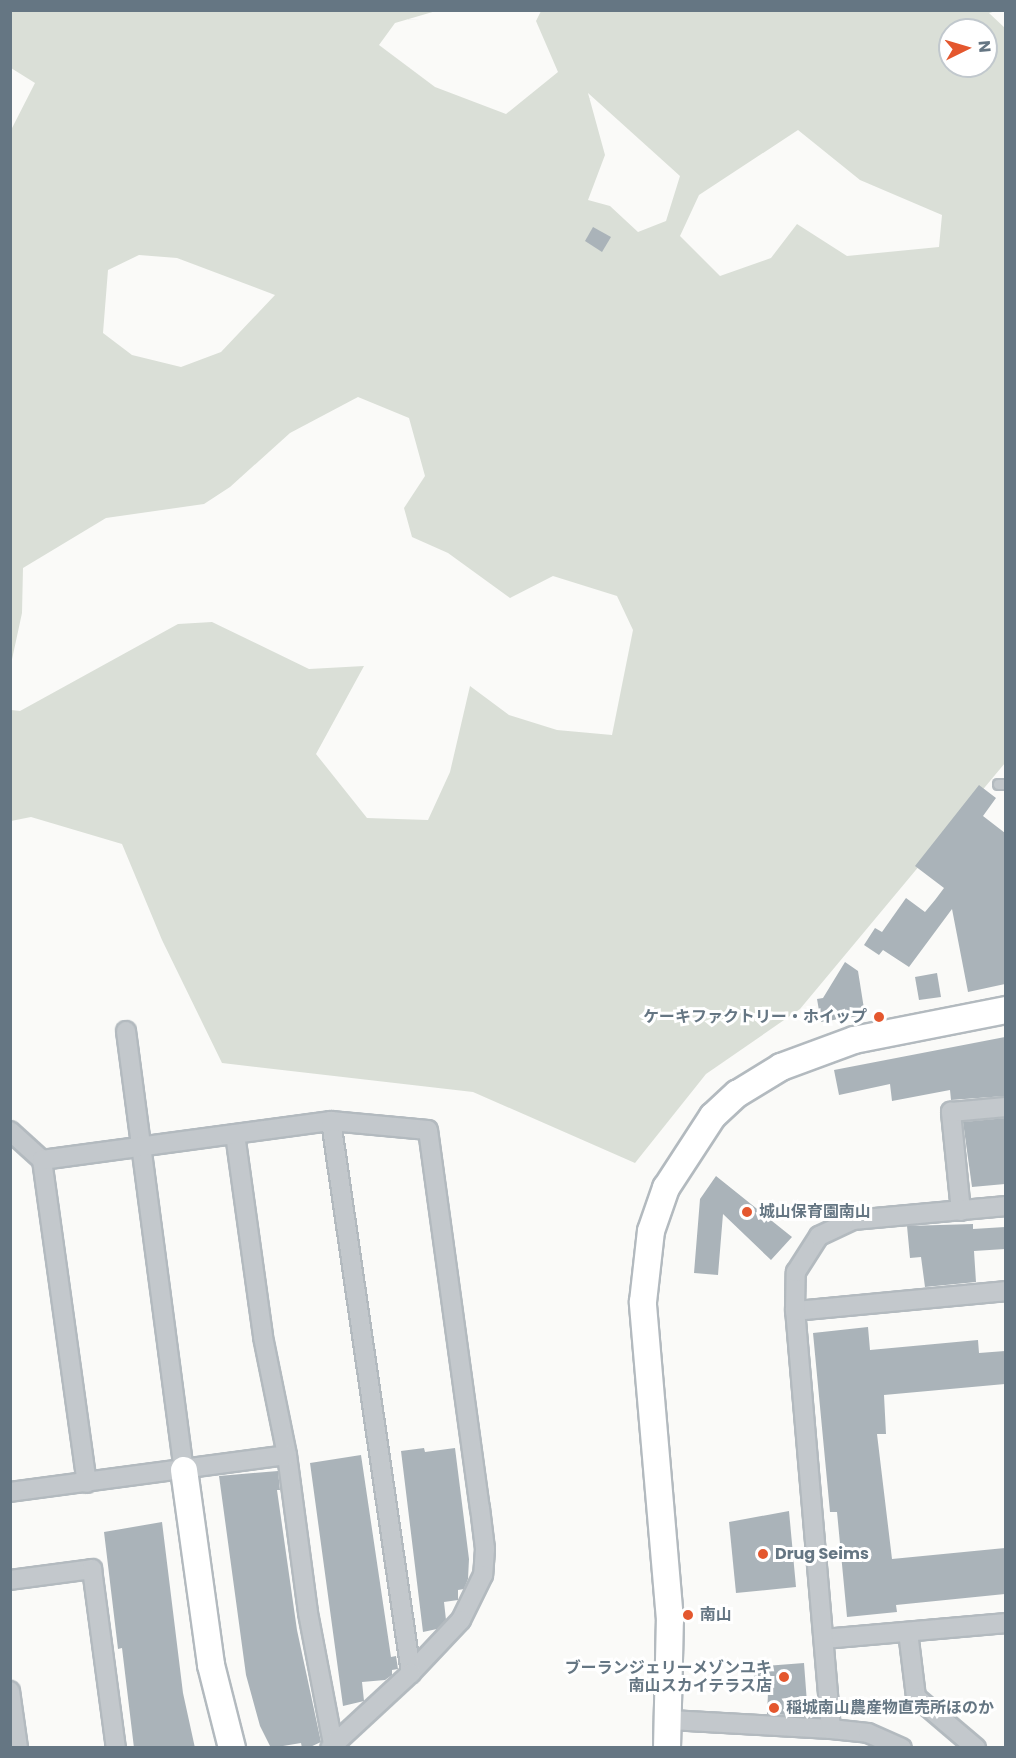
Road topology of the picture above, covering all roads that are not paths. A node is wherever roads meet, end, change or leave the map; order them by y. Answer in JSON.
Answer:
{"nodes":[{"id":1,"x":1005,"y":1010,"type":"edge"},
{"id":2,"x":126,"y":1031,"type":"dead end"},
{"id":3,"x":1005,"y":1107,"type":"edge"},
{"id":4,"x":331,"y":1121,"type":"junction"},
{"id":5,"x":10,"y":1131,"type":"edge"},
{"id":6,"x":235,"y":1134,"type":"junction"},
{"id":7,"x":140,"y":1147,"type":"junction"},
{"id":8,"x":42,"y":1160,"type":"junction"},
{"id":9,"x":1005,"y":1206,"type":"edge"},
{"id":10,"x":961,"y":1211,"type":"junction"},
{"id":11,"x":1005,"y":1291,"type":"edge"},
{"id":12,"x":795,"y":1311,"type":"junction"},
{"id":13,"x":287,"y":1455,"type":"junction"},
{"id":14,"x":184,"y":1470,"type":"junction"},
{"id":15,"x":87,"y":1483,"type":"junction"},
{"id":16,"x":10,"y":1492,"type":"edge"},
{"id":17,"x":10,"y":1580,"type":"edge"},
{"id":18,"x":1005,"y":1623,"type":"edge"},
{"id":19,"x":909,"y":1632,"type":"junction"},
{"id":20,"x":824,"y":1639,"type":"junction"},
{"id":21,"x":411,"y":1673,"type":"junction"},
{"id":22,"x":10,"y":1691,"type":"edge"},
{"id":23,"x":670,"y":1720,"type":"junction"},
{"id":24,"x":831,"y":1729,"type":"junction"},
{"id":25,"x":331,"y":1746,"type":"edge"},
{"id":26,"x":18,"y":1748,"type":"edge"},
{"id":27,"x":116,"y":1748,"type":"edge"},
{"id":28,"x":232,"y":1748,"type":"edge"},
{"id":29,"x":667,"y":1748,"type":"edge"},
{"id":30,"x":902,"y":1748,"type":"edge"},
{"id":31,"x":976,"y":1748,"type":"edge"}],
"edges":[{"from":1,"to":23,"type":"street"},
{"from":2,"to":7,"type":"street"},
{"from":3,"to":10,"type":"street"},
{"from":4,"to":6,"type":"street"},
{"from":4,"to":21,"type":"street"},
{"from":4,"to":21,"type":"street"},
{"from":5,"to":8,"type":"street"},
{"from":6,"to":7,"type":"street"},
{"from":6,"to":13,"type":"street"},
{"from":7,"to":8,"type":"street"},
{"from":7,"to":14,"type":"street"},
{"from":8,"to":15,"type":"street"},
{"from":9,"to":10,"type":"street"},
{"from":10,"to":12,"type":"street"},
{"from":11,"to":12,"type":"street"},
{"from":12,"to":20,"type":"street"},
{"from":13,"to":14,"type":"street"},
{"from":13,"to":25,"type":"street"},
{"from":14,"to":15,"type":"street"},
{"from":14,"to":28,"type":"street"},
{"from":15,"to":16,"type":"street"},
{"from":17,"to":27,"type":"street"},
{"from":18,"to":19,"type":"street"},
{"from":19,"to":20,"type":"street"},
{"from":19,"to":31,"type":"street"},
{"from":20,"to":24,"type":"street"},
{"from":21,"to":25,"type":"street"},
{"from":22,"to":26,"type":"street"},
{"from":23,"to":24,"type":"street"},
{"from":23,"to":29,"type":"street"},
{"from":24,"to":30,"type":"street"}]}
